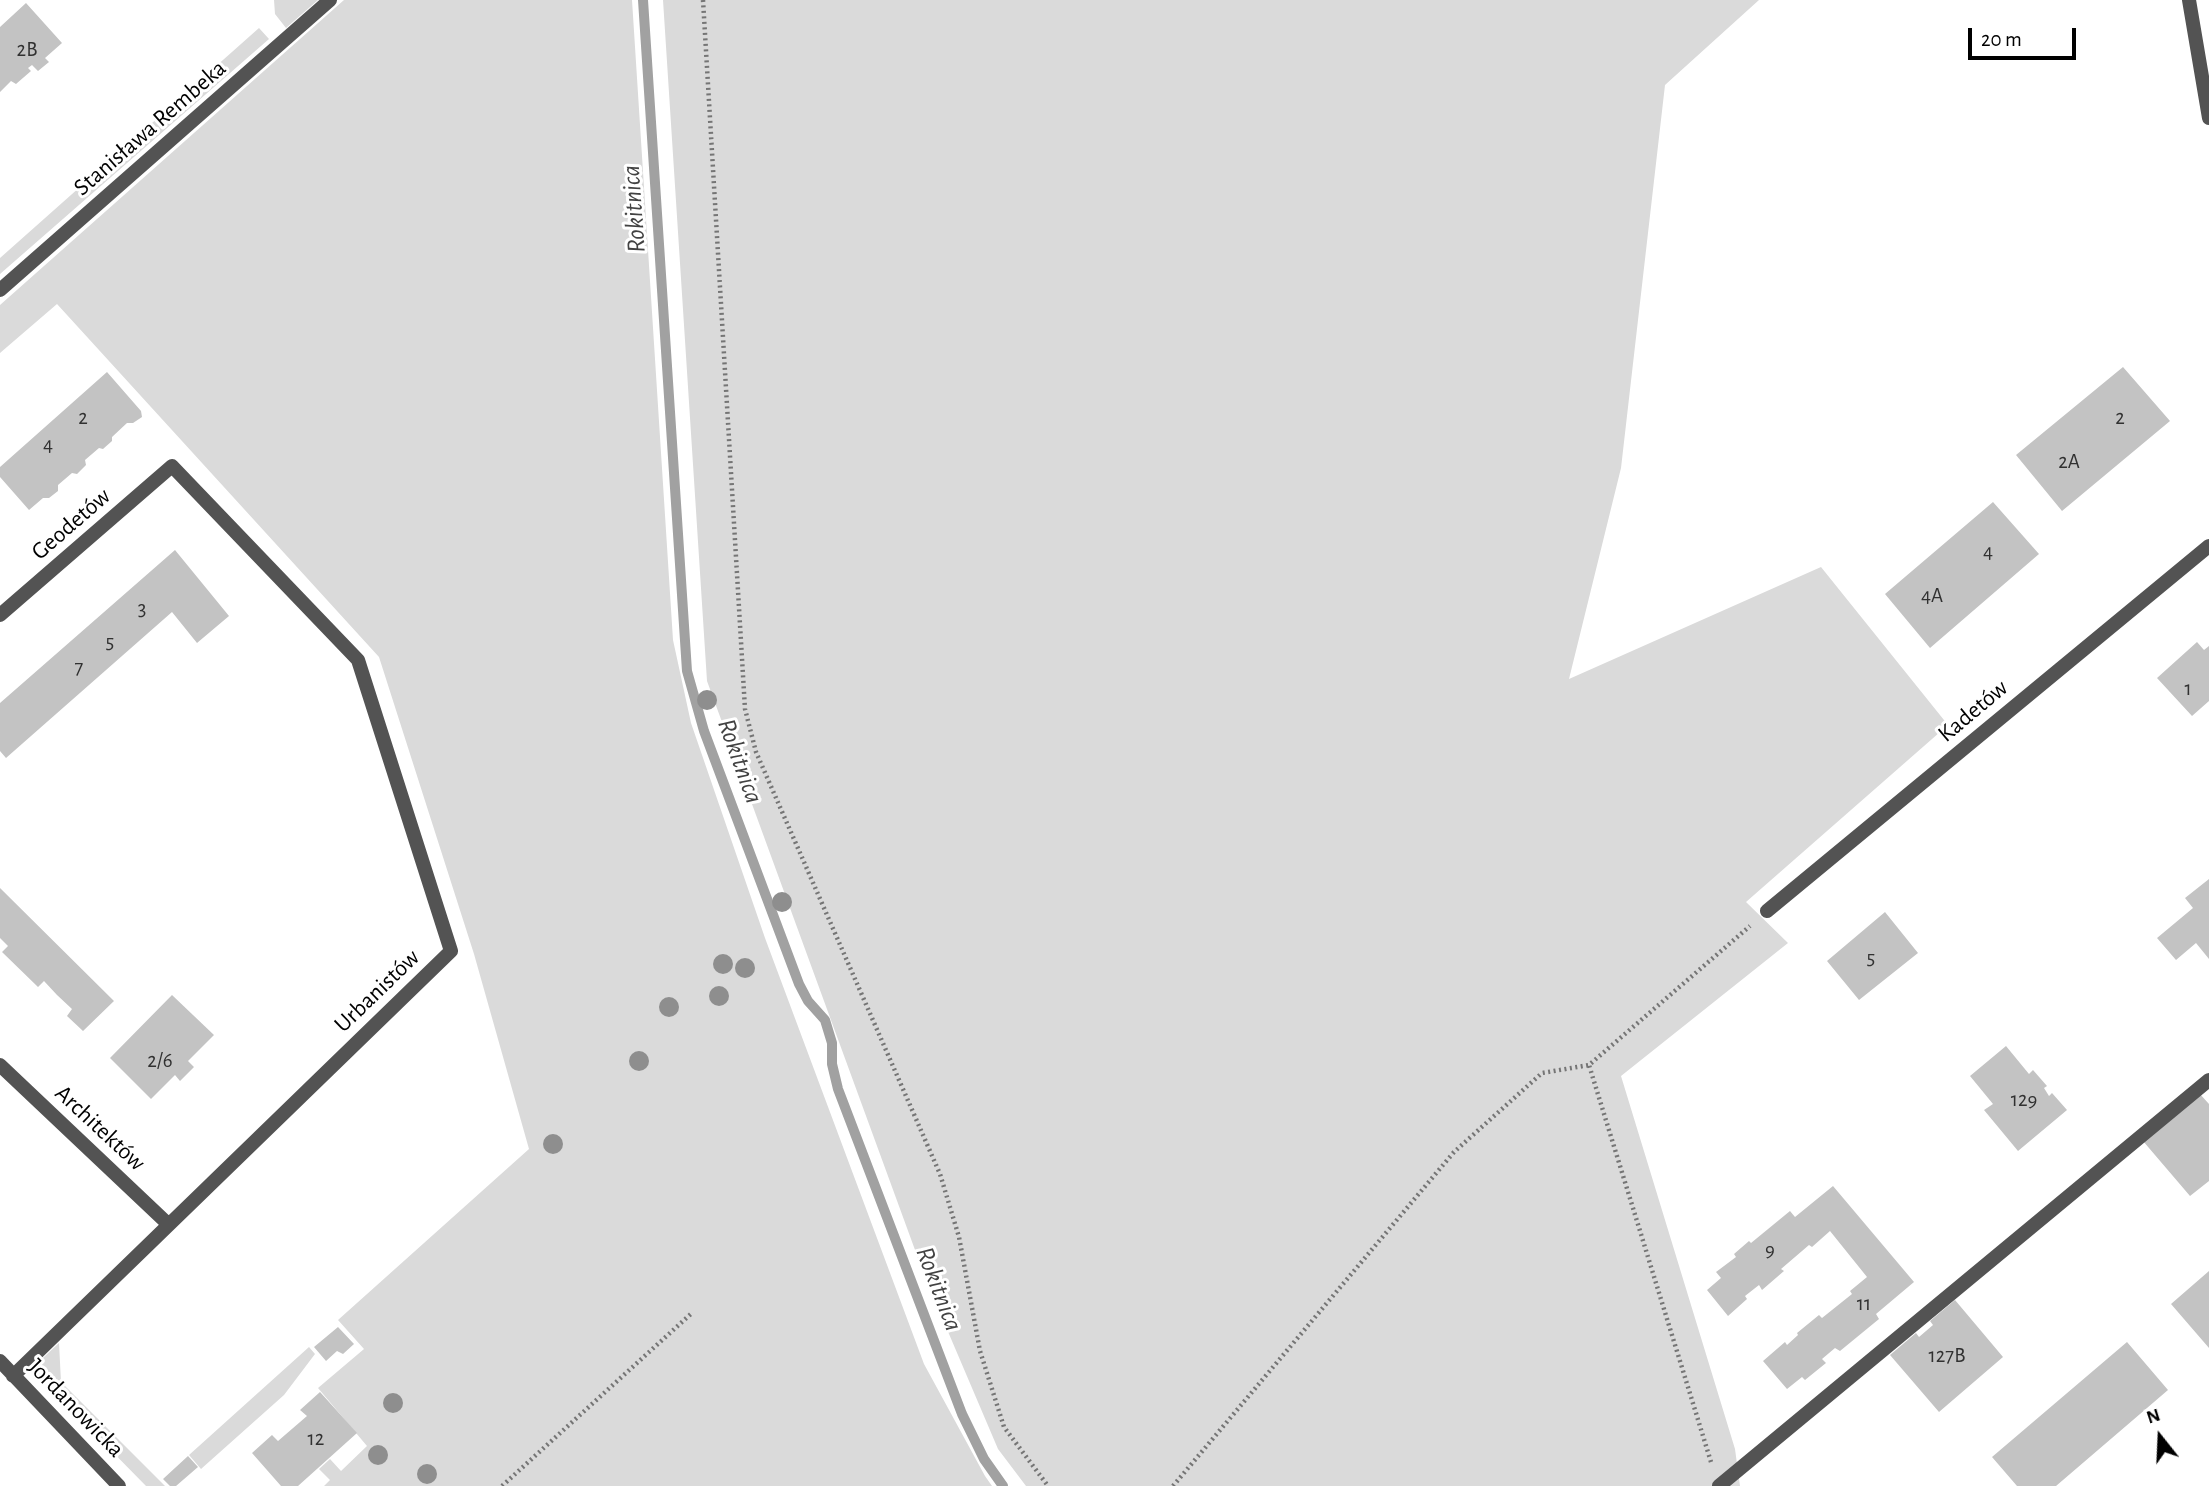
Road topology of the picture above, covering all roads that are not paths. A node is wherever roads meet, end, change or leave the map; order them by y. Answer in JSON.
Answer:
{"nodes":[{"id":1,"x":330,"y":0,"type":"edge"},
{"id":2,"x":2189,"y":0,"type":"edge"},
{"id":3,"x":2209,"y":118,"type":"edge"},
{"id":4,"x":0,"y":290,"type":"edge"},
{"id":5,"x":172,"y":466,"type":"joint"},
{"id":6,"x":2209,"y":546,"type":"edge"},
{"id":7,"x":0,"y":615,"type":"edge"},
{"id":8,"x":1767,"y":911,"type":"road end"},
{"id":9,"x":0,"y":1065,"type":"edge"},
{"id":10,"x":2209,"y":1080,"type":"edge"},
{"id":11,"x":168,"y":1224,"type":"junction"},
{"id":12,"x":0,"y":1361,"type":"edge"},
{"id":13,"x":13,"y":1376,"type":"junction"},
{"id":14,"x":1717,"y":1479,"type":"edge"},
{"id":15,"x":119,"y":1486,"type":"edge"}],
"edges":[{"from":1,"to":4,"type":"street","name":"Stanisława Rembeka"},
{"from":2,"to":3,"type":"street"},
{"from":5,"to":7,"type":"street","name":"Geodetów"},
{"from":5,"to":11,"type":"street","name":"Urbanistów"},
{"from":6,"to":8,"type":"street","name":"Kadetów"},
{"from":9,"to":11,"type":"street","name":"Architektów"},
{"from":10,"to":14,"type":"street"},
{"from":11,"to":13,"type":"street","name":"Urbanistów"},
{"from":12,"to":13,"type":"street","name":"Jordanowicka"},
{"from":13,"to":15,"type":"street","name":"Jordanowicka"}]}
